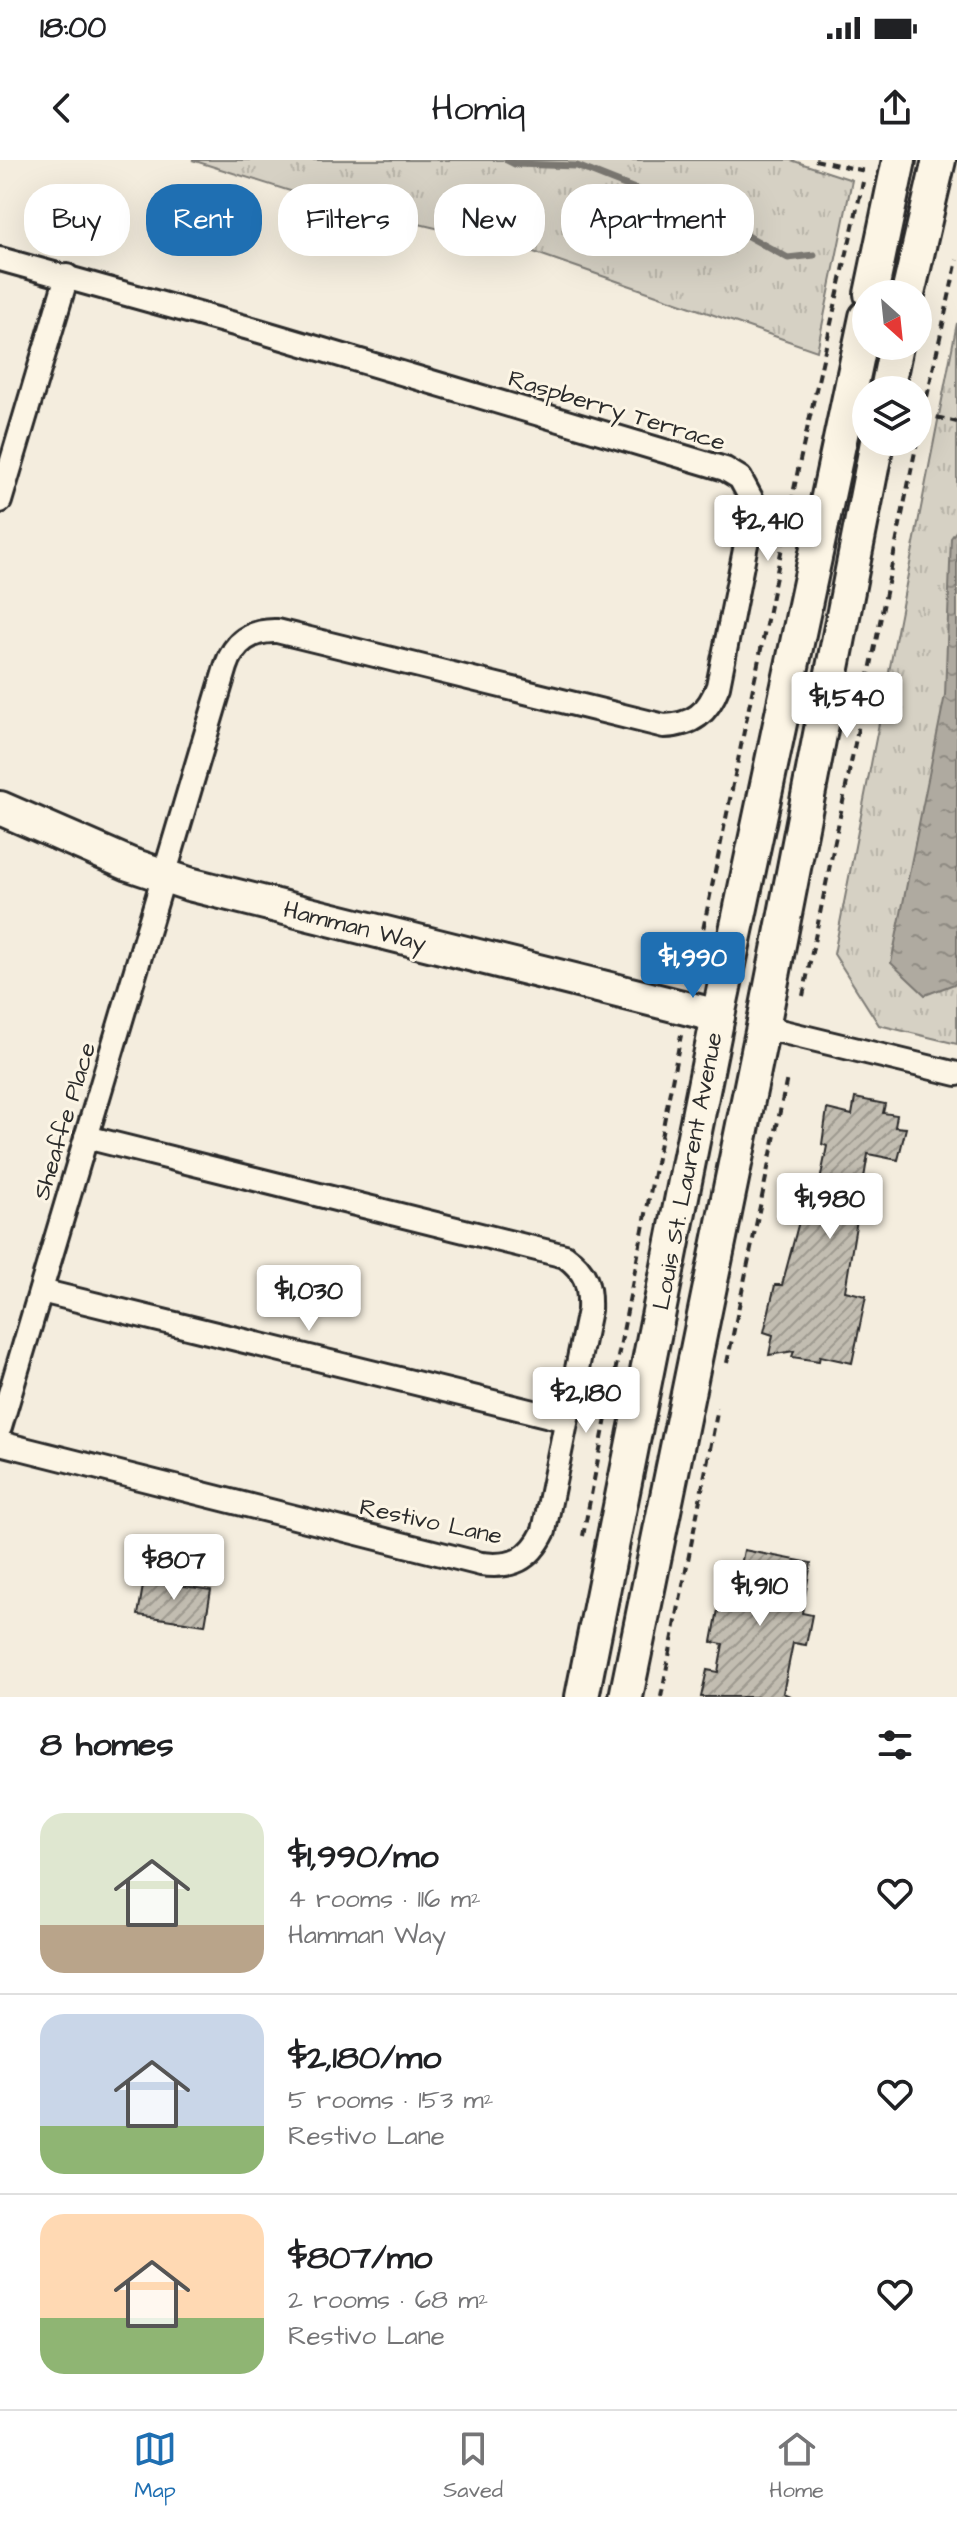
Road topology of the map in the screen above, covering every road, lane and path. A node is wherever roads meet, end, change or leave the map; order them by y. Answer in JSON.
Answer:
{"nodes":[{"id":1,"x":815,"y":160,"type":"edge"},
{"id":2,"x":868,"y":160,"type":"edge"},
{"id":3,"x":899,"y":160,"type":"edge"},
{"id":4,"x":939,"y":160,"type":"edge"},
{"id":5,"x":865,"y":171,"type":"junction"},
{"id":6,"x":0,"y":259,"type":"edge"},
{"id":7,"x":957,"y":260,"type":"edge"},
{"id":8,"x":67,"y":276,"type":"junction"},
{"id":9,"x":874,"y":280,"type":"edge"},
{"id":10,"x":911,"y":280,"type":"edge"},
{"id":11,"x":857,"y":360,"type":"edge"},
{"id":12,"x":931,"y":376,"type":"edge"},
{"id":13,"x":932,"y":416,"type":"edge"},
{"id":14,"x":957,"y":422,"type":"edge"},
{"id":15,"x":874,"y":456,"type":"edge"},
{"id":16,"x":915,"y":456,"type":"edge"},
{"id":17,"x":0,"y":501,"type":"edge"},
{"id":18,"x":0,"y":808,"type":"edge"},
{"id":19,"x":164,"y":876,"type":"junction"},
{"id":20,"x":696,"y":966,"type":"dead end"},
{"id":21,"x":803,"y":996,"type":"dead end"},
{"id":22,"x":718,"y":1016,"type":"junction"},
{"id":23,"x":763,"y":1027,"type":"junction"},
{"id":24,"x":679,"y":1044,"type":"dead end"},
{"id":25,"x":957,"y":1074,"type":"edge"},
{"id":26,"x":787,"y":1078,"type":"dead end"},
{"id":27,"x":86,"y":1137,"type":"junction"},
{"id":28,"x":41,"y":1291,"type":"junction"},
{"id":29,"x":727,"y":1363,"type":"dead end"},
{"id":30,"x":718,"y":1408,"type":"dead end"},
{"id":31,"x":566,"y":1420,"type":"junction"},
{"id":32,"x":0,"y":1427,"type":"edge"},
{"id":33,"x":0,"y":1443,"type":"edge"},
{"id":34,"x":583,"y":1537,"type":"dead end"},
{"id":35,"x":582,"y":1697,"type":"edge"},
{"id":36,"x":626,"y":1697,"type":"edge"},
{"id":37,"x":661,"y":1697,"type":"edge"}],
"edges":[{"from":1,"to":5,"type":"path"},
{"from":2,"to":5,"type":"path"},
{"from":3,"to":9,"type":"main road"},
{"from":4,"to":10,"type":"main road"},
{"from":5,"to":20,"type":"path"},
{"from":6,"to":8,"type":"street","name":"Raspberry Terrace"},
{"from":7,"to":12,"type":"path"},
{"from":8,"to":17,"type":"street"},
{"from":8,"to":19,"type":"street","name":"Raspberry Terrace"},
{"from":11,"to":22,"type":"main road","name":"Louis St. Laurent Avenue"},
{"from":13,"to":14,"type":"path"},
{"from":15,"to":23,"type":"main road","name":"Louis St. Laurent Avenue"},
{"from":16,"to":21,"type":"path"},
{"from":18,"to":19,"type":"main road","name":"Hamman Way"},
{"from":19,"to":22,"type":"main road","name":"Hamman Way"},
{"from":19,"to":27,"type":"street","name":"Sheaffe Place"},
{"from":22,"to":35,"type":"main road","name":"Louis St. Laurent Avenue"},
{"from":23,"to":25,"type":"street"},
{"from":23,"to":36,"type":"main road","name":"Louis St. Laurent Avenue"},
{"from":24,"to":34,"type":"path"},
{"from":26,"to":29,"type":"path"},
{"from":27,"to":28,"type":"street","name":"Sheaffe Place"},
{"from":27,"to":31,"type":"street","name":"Restivo Lane"},
{"from":28,"to":31,"type":"street"},
{"from":28,"to":32,"type":"street","name":"Sheaffe Place"},
{"from":30,"to":37,"type":"path"},
{"from":31,"to":33,"type":"street","name":"Restivo Lane"}]}
